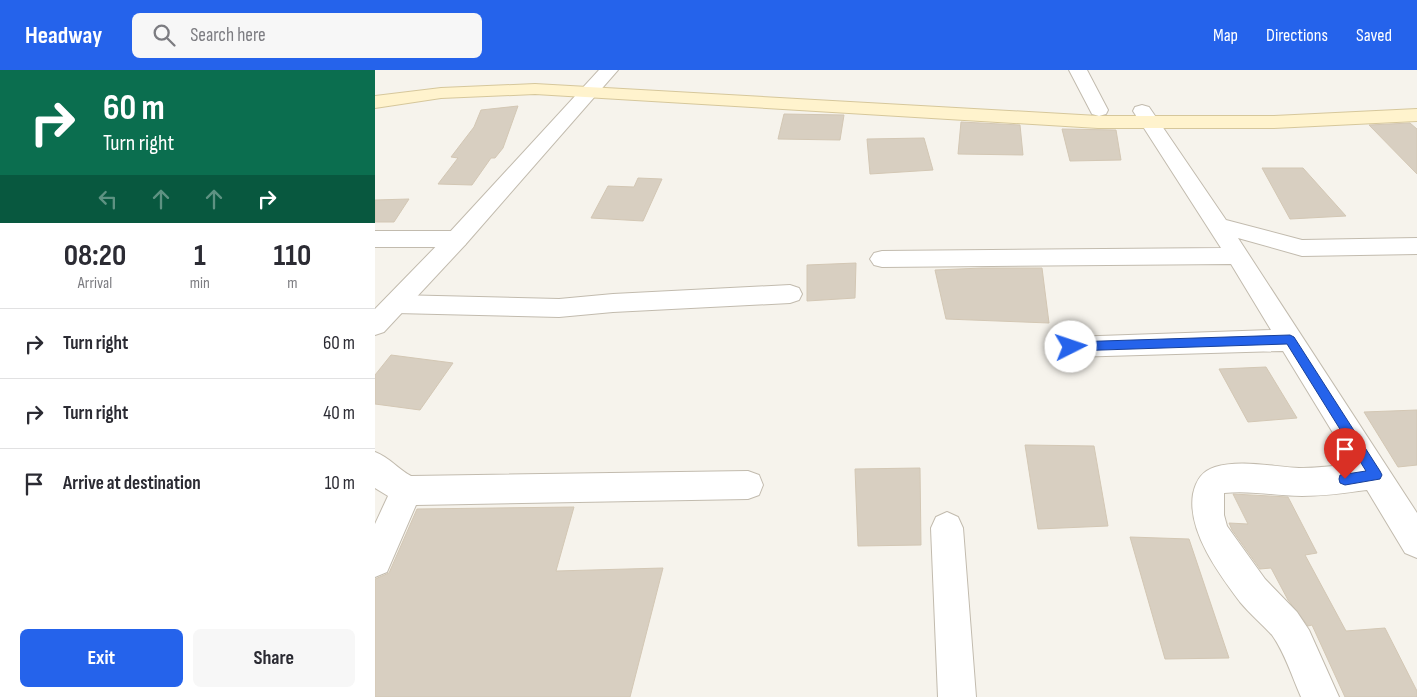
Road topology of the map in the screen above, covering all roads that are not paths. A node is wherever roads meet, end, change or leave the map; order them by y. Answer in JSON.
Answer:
{"nodes":[{"id":1,"x":1078,"y":70,"type":"edge"},
{"id":2,"x":599,"y":81,"type":"edge"},
{"id":3,"x":375,"y":93,"type":"edge"},
{"id":4,"x":375,"y":102,"type":"edge"},
{"id":5,"x":1417,"y":105,"type":"edge"},
{"id":6,"x":973,"y":108,"type":"junction"},
{"id":7,"x":1099,"y":110,"type":"junction"},
{"id":8,"x":1417,"y":115,"type":"edge"},
{"id":9,"x":1145,"y":117,"type":"junction"},
{"id":10,"x":1218,"y":225,"type":"junction"},
{"id":11,"x":375,"y":239,"type":"edge"},
{"id":12,"x":457,"y":239,"type":"junction"},
{"id":13,"x":1417,"y":246,"type":"edge"},
{"id":14,"x":1237,"y":256,"type":"junction"},
{"id":15,"x":881,"y":259,"type":"dead end"},
{"id":16,"x":790,"y":294,"type":"dead end"},
{"id":17,"x":396,"y":304,"type":"junction"},
{"id":18,"x":375,"y":325,"type":"edge"},
{"id":19,"x":1290,"y":340,"type":"junction"},
{"id":20,"x":1071,"y":347,"type":"dead end"},
{"id":21,"x":375,"y":466,"type":"edge"},
{"id":22,"x":1375,"y":475,"type":"junction"},
{"id":23,"x":748,"y":486,"type":"dead end"},
{"id":24,"x":407,"y":491,"type":"junction"},
{"id":25,"x":947,"y":528,"type":"dead end"},
{"id":26,"x":1417,"y":542,"type":"edge"},
{"id":27,"x":375,"y":560,"type":"edge"},
{"id":28,"x":957,"y":697,"type":"edge"},
{"id":29,"x":1320,"y":697,"type":"edge"}],
"edges":[{"from":1,"to":7,"type":"street"},
{"from":2,"to":3,"type":"main road"},
{"from":2,"to":4,"type":"main road"},
{"from":2,"to":6,"type":"main road"},
{"from":2,"to":12,"type":"street"},
{"from":5,"to":9,"type":"main road"},
{"from":6,"to":7,"type":"main road"},
{"from":6,"to":9,"type":"main road"},
{"from":7,"to":9,"type":"main road"},
{"from":8,"to":9,"type":"main road"},
{"from":9,"to":10,"type":"street"},
{"from":10,"to":13,"type":"street"},
{"from":10,"to":14,"type":"street"},
{"from":11,"to":12,"type":"street"},
{"from":12,"to":17,"type":"street"},
{"from":14,"to":15,"type":"street"},
{"from":14,"to":19,"type":"street"},
{"from":16,"to":17,"type":"street"},
{"from":17,"to":18,"type":"street"},
{"from":19,"to":20,"type":"street"},
{"from":19,"to":22,"type":"street"},
{"from":21,"to":24,"type":"street"},
{"from":22,"to":26,"type":"street"},
{"from":22,"to":29,"type":"street"},
{"from":23,"to":24,"type":"street"},
{"from":24,"to":27,"type":"street"},
{"from":25,"to":28,"type":"street"}]}
